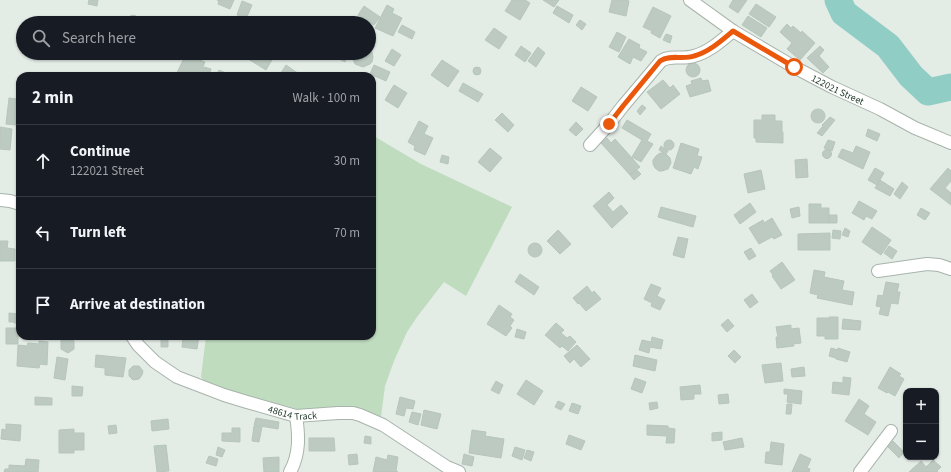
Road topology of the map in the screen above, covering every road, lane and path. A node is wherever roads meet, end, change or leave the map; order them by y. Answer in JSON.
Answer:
{"nodes":[{"id":1,"x":690,"y":0,"type":"edge"},
{"id":2,"x":733,"y":31,"type":"junction"},
{"id":3,"x":951,"y":143,"type":"edge"},
{"id":4,"x":590,"y":145,"type":"dead end"},
{"id":5,"x":0,"y":200,"type":"edge"},
{"id":6,"x":16,"y":203,"type":"edge"},
{"id":7,"x":951,"y":269,"type":"edge"},
{"id":8,"x":878,"y":271,"type":"dead end"},
{"id":9,"x":135,"y":340,"type":"edge"},
{"id":10,"x":296,"y":416,"type":"junction"},
{"id":11,"x":891,"y":431,"type":"dead end"},
{"id":12,"x":290,"y":472,"type":"edge"},
{"id":13,"x":459,"y":472,"type":"edge"},
{"id":14,"x":860,"y":472,"type":"edge"}],
"edges":[{"from":1,"to":2,"type":"street","name":"122021 Street"},
{"from":2,"to":3,"type":"street","name":"122021 Street"},
{"from":2,"to":4,"type":"street"},
{"from":5,"to":6,"type":"street"},
{"from":7,"to":8,"type":"street"},
{"from":9,"to":10,"type":"street","name":"48614 Track"},
{"from":10,"to":12,"type":"street"},
{"from":10,"to":13,"type":"street","name":"48614 Track"},
{"from":11,"to":14,"type":"street"}]}
